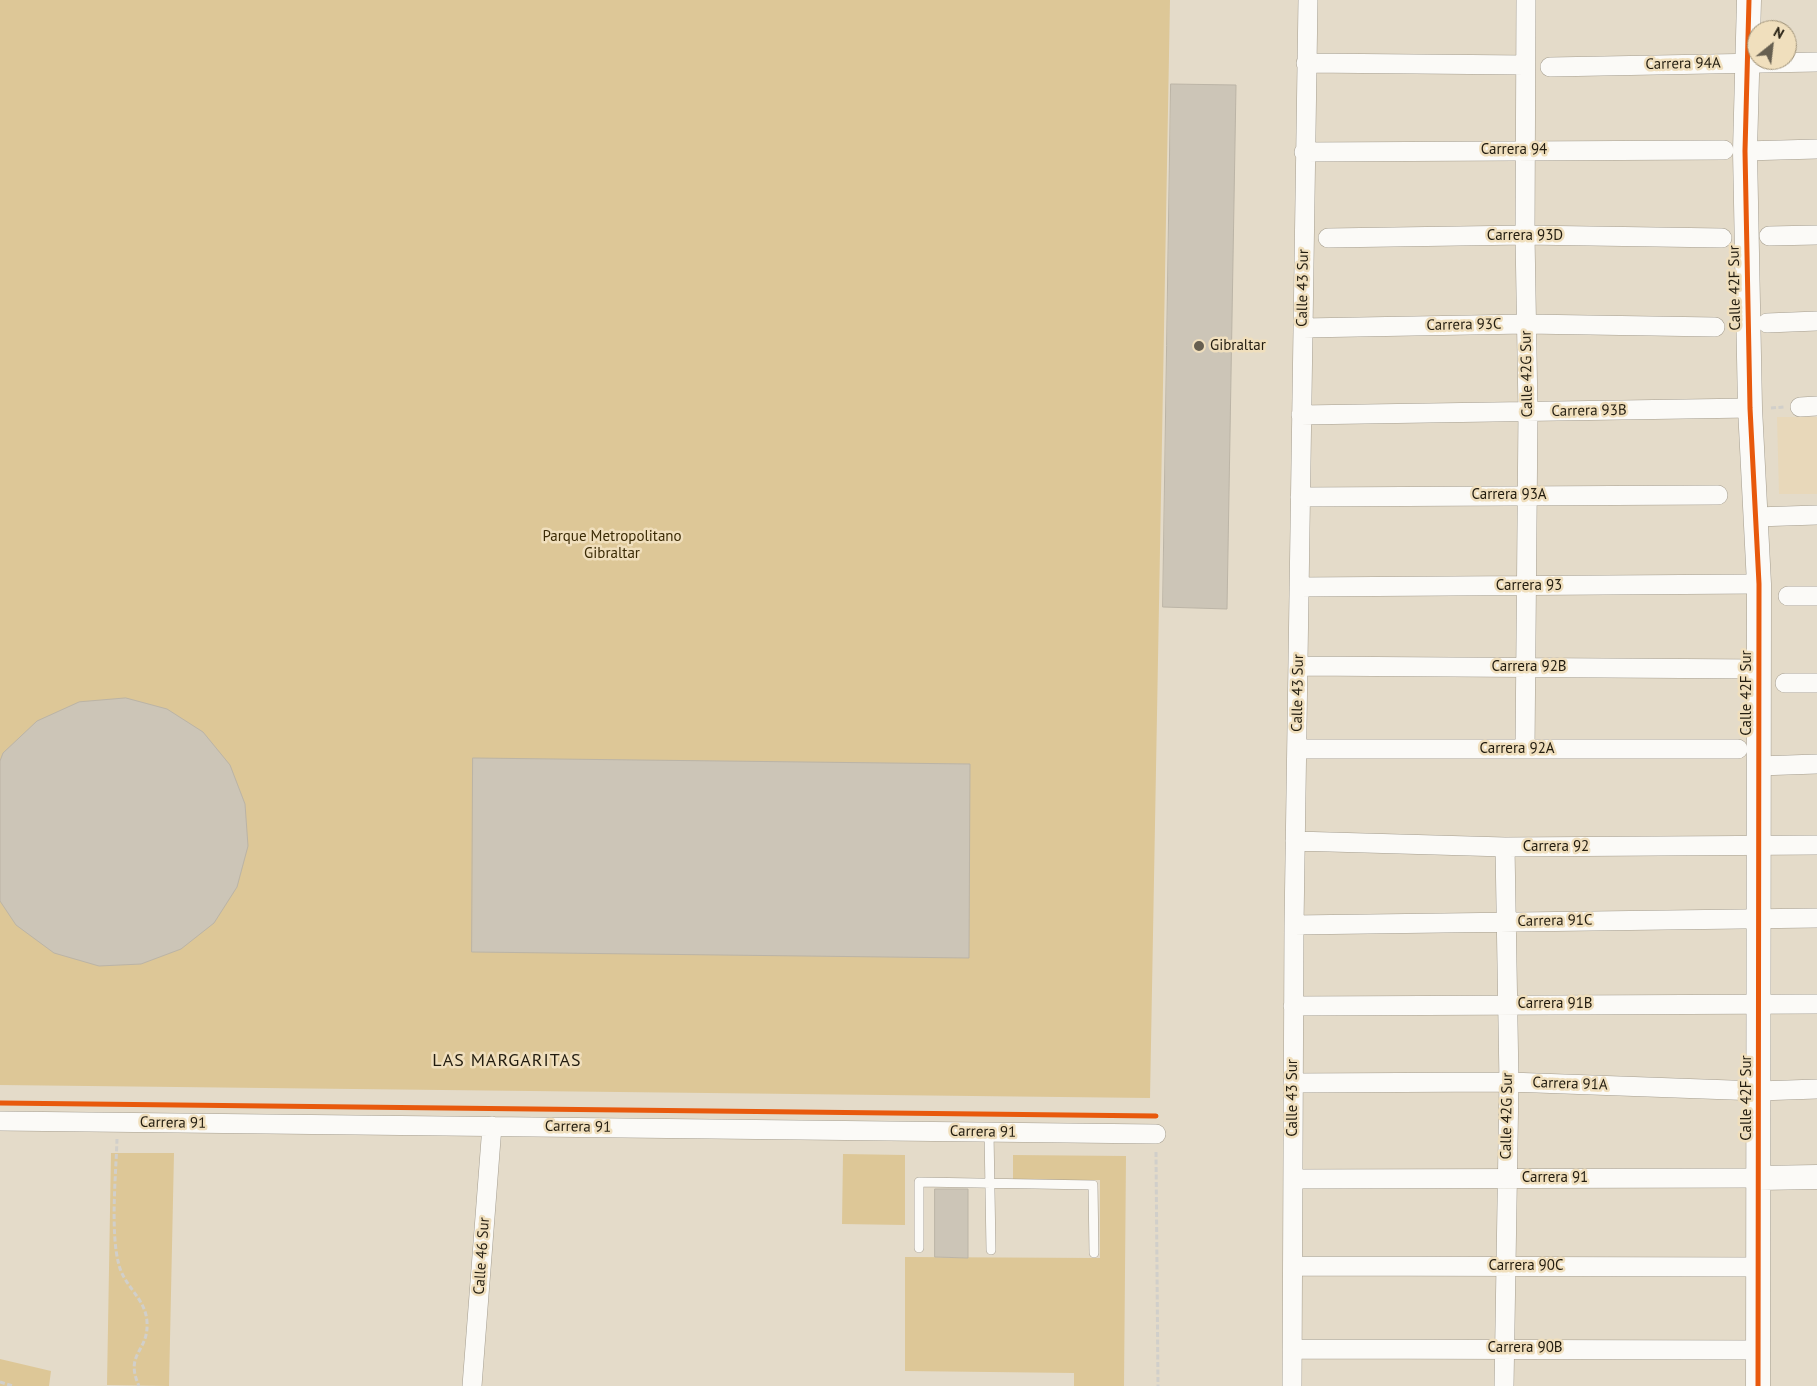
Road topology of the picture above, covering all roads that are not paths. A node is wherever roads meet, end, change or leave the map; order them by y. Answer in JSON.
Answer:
{"nodes":[{"id":1,"x":1308,"y":0,"type":"edge"},
{"id":2,"x":1526,"y":0,"type":"edge"},
{"id":3,"x":1749,"y":0,"type":"edge"},
{"id":4,"x":1748,"y":20,"type":"edge"},
{"id":5,"x":1797,"y":62,"type":"edge"},
{"id":6,"x":1817,"y":62,"type":"edge"},
{"id":7,"x":1747,"y":63,"type":"joint"},
{"id":8,"x":1306,"y":64,"type":"junction"},
{"id":9,"x":1525,"y":66,"type":"junction"},
{"id":10,"x":1550,"y":67,"type":"dead end"},
{"id":11,"x":1817,"y":149,"type":"edge"},
{"id":12,"x":1526,"y":150,"type":"junction"},
{"id":13,"x":1734,"y":150,"type":"junction"},
{"id":14,"x":1304,"y":152,"type":"junction"},
{"id":15,"x":1525,"y":235,"type":"junction"},
{"id":16,"x":1817,"y":235,"type":"edge"},
{"id":17,"x":1769,"y":236,"type":"dead end"},
{"id":18,"x":1328,"y":238,"type":"dead end"},
{"id":19,"x":1722,"y":238,"type":"dead end"},
{"id":20,"x":1817,"y":321,"type":"edge"},
{"id":21,"x":1767,"y":323,"type":"dead end"},
{"id":22,"x":1526,"y":324,"type":"junction"},
{"id":23,"x":1716,"y":327,"type":"dead end"},
{"id":24,"x":1303,"y":328,"type":"junction"},
{"id":25,"x":1750,"y":408,"type":"junction"},
{"id":26,"x":1528,"y":412,"type":"junction"},
{"id":27,"x":1301,"y":415,"type":"junction"},
{"id":28,"x":1527,"y":495,"type":"junction"},
{"id":29,"x":1718,"y":495,"type":"dead end"},
{"id":30,"x":1300,"y":497,"type":"junction"},
{"id":31,"x":1817,"y":516,"type":"edge"},
{"id":32,"x":1756,"y":517,"type":"junction"},
{"id":33,"x":1759,"y":584,"type":"junction"},
{"id":34,"x":1526,"y":586,"type":"junction"},
{"id":35,"x":1299,"y":587,"type":"junction"},
{"id":36,"x":1788,"y":596,"type":"dead end"},
{"id":37,"x":1817,"y":596,"type":"edge"},
{"id":38,"x":1298,"y":666,"type":"junction"},
{"id":39,"x":1526,"y":667,"type":"junction"},
{"id":40,"x":1759,"y":669,"type":"junction"},
{"id":41,"x":1785,"y":683,"type":"dead end"},
{"id":42,"x":1817,"y":683,"type":"edge"},
{"id":43,"x":1297,"y":749,"type":"junction"},
{"id":44,"x":1525,"y":749,"type":"junction"},
{"id":45,"x":1738,"y":749,"type":"dead end"},
{"id":46,"x":1817,"y":764,"type":"edge"},
{"id":47,"x":1759,"y":766,"type":"junction"},
{"id":48,"x":1295,"y":841,"type":"junction"},
{"id":49,"x":1817,"y":845,"type":"edge"},
{"id":50,"x":1759,"y":846,"type":"junction"},
{"id":51,"x":1505,"y":847,"type":"junction"},
{"id":52,"x":1759,"y":918,"type":"junction"},
{"id":53,"x":1817,"y":918,"type":"edge"},
{"id":54,"x":1506,"y":922,"type":"junction"},
{"id":55,"x":1294,"y":925,"type":"junction"},
{"id":56,"x":1759,"y":1004,"type":"junction"},
{"id":57,"x":1817,"y":1004,"type":"edge"},
{"id":58,"x":1508,"y":1005,"type":"junction"},
{"id":59,"x":1293,"y":1006,"type":"junction"},
{"id":60,"x":1508,"y":1082,"type":"junction"},
{"id":61,"x":1293,"y":1083,"type":"junction"},
{"id":62,"x":1817,"y":1090,"type":"edge"},
{"id":63,"x":1759,"y":1091,"type":"junction"},
{"id":64,"x":0,"y":1121,"type":"edge"},
{"id":65,"x":492,"y":1126,"type":"junction"},
{"id":66,"x":989,"y":1132,"type":"junction"},
{"id":67,"x":1156,"y":1134,"type":"road end"},
{"id":68,"x":1817,"y":1177,"type":"edge"},
{"id":69,"x":1506,"y":1178,"type":"junction"},
{"id":70,"x":1759,"y":1178,"type":"junction"},
{"id":71,"x":1293,"y":1179,"type":"junction"},
{"id":72,"x":990,"y":1184,"type":"junction"},
{"id":73,"x":919,"y":1248,"type":"dead end"},
{"id":74,"x":991,"y":1250,"type":"dead end"},
{"id":75,"x":1094,"y":1253,"type":"dead end"},
{"id":76,"x":1293,"y":1266,"type":"junction"},
{"id":77,"x":1507,"y":1266,"type":"junction"},
{"id":78,"x":1759,"y":1267,"type":"junction"},
{"id":79,"x":1504,"y":1348,"type":"junction"},
{"id":80,"x":1292,"y":1349,"type":"junction"},
{"id":81,"x":1758,"y":1350,"type":"junction"},
{"id":82,"x":472,"y":1386,"type":"edge"},
{"id":83,"x":1292,"y":1386,"type":"edge"},
{"id":84,"x":1504,"y":1386,"type":"edge"},
{"id":85,"x":1758,"y":1386,"type":"edge"}],
"edges":[{"from":1,"to":8,"type":"street","name":"Calle 43 Sur"},
{"from":2,"to":9,"type":"street","name":"Calle 42G Sur"},
{"from":3,"to":4,"type":"street","name":"Calle 42F Sur"},
{"from":5,"to":6,"type":"street","name":"Carrera 94A"},
{"from":7,"to":10,"type":"street","name":"Carrera 94A"},
{"from":7,"to":13,"type":"street","name":"Calle 42F Sur"},
{"from":8,"to":9,"type":"street"},
{"from":8,"to":14,"type":"street","name":"Calle 43 Sur"},
{"from":9,"to":12,"type":"street","name":"Calle 42G Sur"},
{"from":11,"to":13,"type":"street","name":"Carrera 94"},
{"from":12,"to":13,"type":"street","name":"Carrera 94"},
{"from":12,"to":14,"type":"street","name":"Carrera 94"},
{"from":12,"to":15,"type":"street","name":"Calle 42G Sur"},
{"from":13,"to":25,"type":"street","name":"Calle 42F Sur"},
{"from":14,"to":24,"type":"street","name":"Calle 43 Sur"},
{"from":15,"to":18,"type":"street","name":"Carrera 93D"},
{"from":15,"to":19,"type":"street","name":"Carrera 93D"},
{"from":15,"to":22,"type":"street","name":"Calle 42G Sur"},
{"from":16,"to":17,"type":"street"},
{"from":20,"to":21,"type":"street"},
{"from":22,"to":23,"type":"street","name":"Carrera 93C"},
{"from":22,"to":24,"type":"street","name":"Carrera 93C"},
{"from":22,"to":26,"type":"street","name":"Calle 42G Sur"},
{"from":24,"to":27,"type":"street","name":"Calle 43 Sur"},
{"from":25,"to":26,"type":"street","name":"Carrera 93B"},
{"from":25,"to":32,"type":"street","name":"Calle 42F Sur"},
{"from":26,"to":27,"type":"street","name":"Carrera 93B"},
{"from":26,"to":28,"type":"street","name":"Calle 42G Sur"},
{"from":27,"to":30,"type":"street","name":"Calle 43 Sur"},
{"from":28,"to":29,"type":"street","name":"Carrera 93A"},
{"from":28,"to":30,"type":"street","name":"Carrera 93A"},
{"from":28,"to":34,"type":"street","name":"Calle 42G Sur"},
{"from":30,"to":35,"type":"street","name":"Calle 43 Sur"},
{"from":31,"to":32,"type":"street"},
{"from":32,"to":33,"type":"street","name":"Calle 42F Sur"},
{"from":33,"to":34,"type":"street","name":"Carrera 93"},
{"from":33,"to":40,"type":"street","name":"Calle 42F Sur"},
{"from":34,"to":35,"type":"street","name":"Carrera 93"},
{"from":34,"to":39,"type":"street","name":"Calle 42G Sur"},
{"from":35,"to":38,"type":"street","name":"Calle 43 Sur"},
{"from":36,"to":37,"type":"street"},
{"from":38,"to":39,"type":"street","name":"Carrera 92B"},
{"from":38,"to":43,"type":"street","name":"Calle 43 Sur"},
{"from":39,"to":40,"type":"street","name":"Carrera 92B"},
{"from":39,"to":44,"type":"street","name":"Calle 42G Sur"},
{"from":40,"to":47,"type":"street","name":"Calle 42F Sur"},
{"from":41,"to":42,"type":"street"},
{"from":43,"to":44,"type":"street","name":"Carrera 92A"},
{"from":43,"to":48,"type":"street","name":"Calle 43 Sur"},
{"from":44,"to":45,"type":"street","name":"Carrera 92A"},
{"from":46,"to":47,"type":"street"},
{"from":47,"to":50,"type":"street","name":"Calle 42F Sur"},
{"from":48,"to":51,"type":"street","name":"Carrera 92"},
{"from":48,"to":55,"type":"street","name":"Calle 43 Sur"},
{"from":49,"to":50,"type":"street","name":"Carrera 92"},
{"from":50,"to":51,"type":"street","name":"Carrera 92"},
{"from":50,"to":52,"type":"street","name":"Calle 42F Sur"},
{"from":51,"to":54,"type":"street","name":"Calle 42G Sur"},
{"from":52,"to":53,"type":"street","name":"Carrera 91C"},
{"from":52,"to":54,"type":"street","name":"Carrera 91C"},
{"from":52,"to":56,"type":"street","name":"Calle 42F Sur"},
{"from":54,"to":55,"type":"street","name":"Carrera 91C"},
{"from":54,"to":58,"type":"street","name":"Calle 42G Sur"},
{"from":55,"to":59,"type":"street","name":"Calle 43 Sur"},
{"from":56,"to":57,"type":"street","name":"Carrera 91B"},
{"from":56,"to":58,"type":"street","name":"Carrera 91B"},
{"from":56,"to":63,"type":"street","name":"Calle 42F Sur"},
{"from":58,"to":59,"type":"street","name":"Carrera 91B"},
{"from":58,"to":60,"type":"street","name":"Calle 42G Sur"},
{"from":59,"to":61,"type":"street","name":"Calle 43 Sur"},
{"from":60,"to":61,"type":"street","name":"Carrera 91A"},
{"from":60,"to":63,"type":"street","name":"Carrera 91A"},
{"from":60,"to":69,"type":"street","name":"Calle 42G Sur"},
{"from":61,"to":71,"type":"street","name":"Calle 43 Sur"},
{"from":62,"to":63,"type":"street","name":"Carrera 91A"},
{"from":63,"to":70,"type":"street","name":"Calle 42F Sur"},
{"from":64,"to":65,"type":"street","name":"Carrera 91"},
{"from":65,"to":66,"type":"street","name":"Carrera 91"},
{"from":65,"to":82,"type":"street","name":"Calle 46 Sur"},
{"from":66,"to":67,"type":"street","name":"Carrera 91"},
{"from":66,"to":72,"type":"lane"},
{"from":68,"to":70,"type":"street","name":"Carrera 91"},
{"from":69,"to":70,"type":"street","name":"Carrera 91"},
{"from":69,"to":71,"type":"street","name":"Carrera 91"},
{"from":69,"to":77,"type":"street","name":"Calle 42G Sur"},
{"from":70,"to":78,"type":"street","name":"Calle 42F Sur"},
{"from":71,"to":76,"type":"street","name":"Calle 43 Sur"},
{"from":72,"to":73,"type":"lane"},
{"from":72,"to":74,"type":"lane"},
{"from":72,"to":75,"type":"lane"},
{"from":76,"to":77,"type":"street","name":"Carrera 90C"},
{"from":76,"to":80,"type":"street","name":"Calle 43 Sur"},
{"from":77,"to":78,"type":"street","name":"Carrera 90C"},
{"from":77,"to":79,"type":"street","name":"Calle 42G Sur"},
{"from":78,"to":81,"type":"street","name":"Calle 42F Sur"},
{"from":79,"to":80,"type":"street","name":"Carrera 90B"},
{"from":79,"to":81,"type":"street","name":"Carrera 90B"},
{"from":79,"to":84,"type":"street","name":"Calle 42G Sur"},
{"from":80,"to":83,"type":"street","name":"Calle 43 Sur"},
{"from":81,"to":85,"type":"street","name":"Calle 42F Sur"}]}
